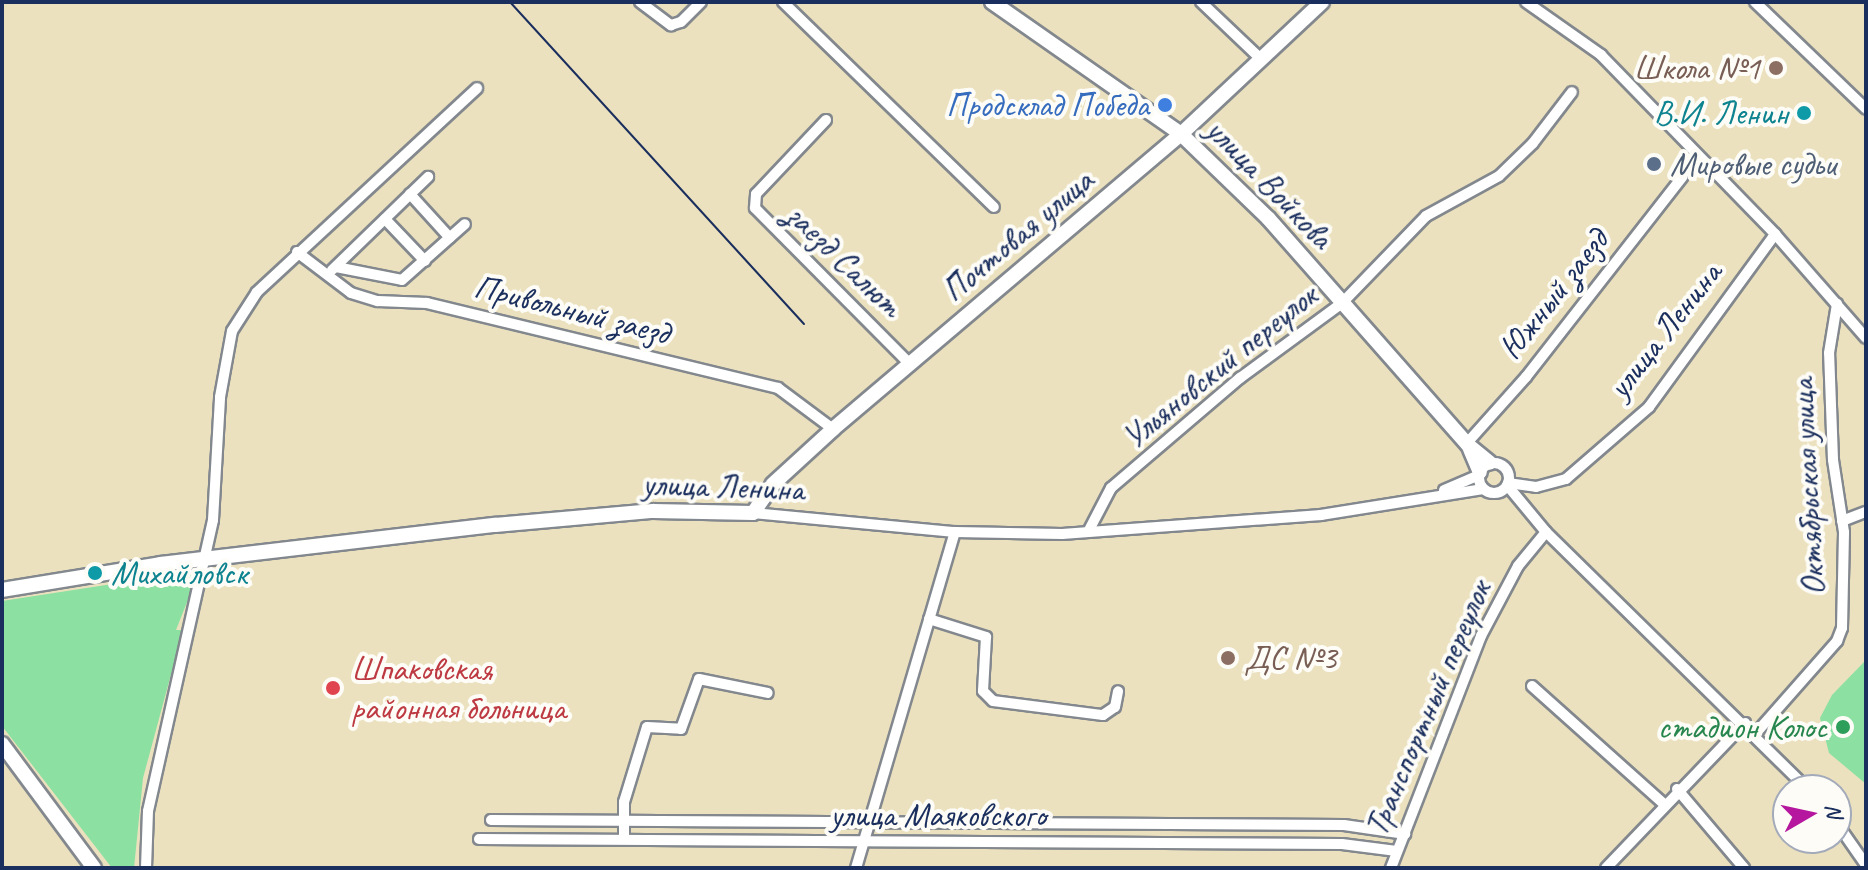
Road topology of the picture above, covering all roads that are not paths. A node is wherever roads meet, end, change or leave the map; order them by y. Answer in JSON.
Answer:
{"nodes":[{"id":1,"x":640,"y":2,"type":"edge"},
{"id":2,"x":701,"y":2,"type":"edge"},
{"id":3,"x":783,"y":2,"type":"edge"},
{"id":4,"x":992,"y":2,"type":"edge"},
{"id":5,"x":1201,"y":2,"type":"edge"},
{"id":6,"x":1322,"y":2,"type":"edge"},
{"id":7,"x":1526,"y":2,"type":"edge"},
{"id":8,"x":1755,"y":2,"type":"edge"},
{"id":9,"x":1262,"y":60,"type":"junction"},
{"id":10,"x":477,"y":88,"type":"dead end"},
{"id":11,"x":1572,"y":92,"type":"dead end"},
{"id":12,"x":1866,"y":109,"type":"edge"},
{"id":13,"x":826,"y":120,"type":"dead end"},
{"id":14,"x":1181,"y":134,"type":"junction"},
{"id":15,"x":428,"y":177,"type":"dead end"},
{"id":16,"x":1682,"y":177,"type":"dead end"},
{"id":17,"x":410,"y":194,"type":"junction"},
{"id":18,"x":994,"y":207,"type":"dead end"},
{"id":19,"x":385,"y":219,"type":"junction"},
{"id":20,"x":465,"y":224,"type":"dead end"},
{"id":21,"x":1775,"y":234,"type":"junction"},
{"id":22,"x":450,"y":238,"type":"junction"},
{"id":23,"x":297,"y":252,"type":"junction"},
{"id":24,"x":425,"y":261,"type":"junction"},
{"id":25,"x":336,"y":267,"type":"junction"},
{"id":26,"x":325,"y":277,"type":"junction"},
{"id":27,"x":1342,"y":303,"type":"junction"},
{"id":28,"x":1837,"y":304,"type":"junction"},
{"id":29,"x":1866,"y":338,"type":"edge"},
{"id":30,"x":911,"y":365,"type":"junction"},
{"id":31,"x":833,"y":429,"type":"junction"},
{"id":32,"x":1468,"y":444,"type":"junction"},
{"id":33,"x":1483,"y":470,"type":"junction"},
{"id":34,"x":773,"y":484,"type":"junction"},
{"id":35,"x":1508,"y":484,"type":"junction"},
{"id":36,"x":1483,"y":489,"type":"junction"},
{"id":37,"x":1498,"y":492,"type":"junction"},
{"id":38,"x":1434,"y":494,"type":"junction"},
{"id":39,"x":1524,"y":505,"type":"junction"},
{"id":40,"x":1866,"y":512,"type":"edge"},
{"id":41,"x":753,"y":513,"type":"junction"},
{"id":42,"x":785,"y":516,"type":"junction"},
{"id":43,"x":1842,"y":521,"type":"junction"},
{"id":44,"x":955,"y":532,"type":"junction"},
{"id":45,"x":1088,"y":532,"type":"junction"},
{"id":46,"x":1546,"y":532,"type":"junction"},
{"id":47,"x":206,"y":558,"type":"junction"},
{"id":48,"x":5,"y":587,"type":"edge"},
{"id":49,"x":929,"y":619,"type":"junction"},
{"id":50,"x":1532,"y":686,"type":"dead end"},
{"id":51,"x":1118,"y":691,"type":"dead end"},
{"id":52,"x":768,"y":693,"type":"dead end"},
{"id":53,"x":1745,"y":723,"type":"junction"},
{"id":54,"x":1756,"y":733,"type":"junction"},
{"id":55,"x":2,"y":744,"type":"edge"},
{"id":56,"x":1794,"y":774,"type":"edge"},
{"id":57,"x":1677,"y":789,"type":"junction"},
{"id":58,"x":1664,"y":804,"type":"junction"},
{"id":59,"x":491,"y":820,"type":"dead end"},
{"id":60,"x":623,"y":820,"type":"junction"},
{"id":61,"x":866,"y":823,"type":"junction"},
{"id":62,"x":1405,"y":834,"type":"junction"},
{"id":63,"x":624,"y":838,"type":"junction"},
{"id":64,"x":479,"y":839,"type":"dead end"},
{"id":65,"x":860,"y":843,"type":"junction"},
{"id":66,"x":1852,"y":845,"type":"edge"},
{"id":67,"x":1397,"y":851,"type":"junction"},
{"id":68,"x":1866,"y":865,"type":"edge"},
{"id":69,"x":94,"y":868,"type":"edge"},
{"id":70,"x":146,"y":868,"type":"edge"},
{"id":71,"x":856,"y":868,"type":"edge"},
{"id":72,"x":1391,"y":868,"type":"edge"},
{"id":73,"x":1606,"y":868,"type":"edge"},
{"id":74,"x":1744,"y":868,"type":"edge"}],
"edges":[{"from":1,"to":2,"type":"street"},
{"from":3,"to":18,"type":"street"},
{"from":4,"to":14,"type":"main road","name":"улица Войкова"},
{"from":5,"to":9,"type":"street"},
{"from":6,"to":9,"type":"main road","name":"Почтовая улица"},
{"from":7,"to":21,"type":"street"},
{"from":8,"to":12,"type":"street"},
{"from":9,"to":14,"type":"main road","name":"Почтовая улица"},
{"from":10,"to":23,"type":"street"},
{"from":11,"to":27,"type":"street","name":"Ульяновский переулок"},
{"from":13,"to":30,"type":"street","name":"заезд Салют"},
{"from":14,"to":27,"type":"main road","name":"улица Войкова"},
{"from":14,"to":30,"type":"main road","name":"Почтовая улица"},
{"from":15,"to":17,"type":"street"},
{"from":16,"to":32,"type":"street","name":"Южный заезд"},
{"from":17,"to":19,"type":"street"},
{"from":17,"to":22,"type":"street"},
{"from":19,"to":24,"type":"street"},
{"from":19,"to":25,"type":"street"},
{"from":20,"to":22,"type":"street"},
{"from":21,"to":28,"type":"street"},
{"from":21,"to":35,"type":"street","name":"улица Ленина"},
{"from":22,"to":24,"type":"street"},
{"from":23,"to":26,"type":"street","name":"Привольный заезд"},
{"from":23,"to":47,"type":"street"},
{"from":24,"to":25,"type":"street"},
{"from":25,"to":26,"type":"street"},
{"from":26,"to":31,"type":"street","name":"Привольный заезд"},
{"from":27,"to":32,"type":"main road","name":"улица Войкова"},
{"from":27,"to":45,"type":"street","name":"Ульяновский переулок"},
{"from":28,"to":29,"type":"street"},
{"from":28,"to":43,"type":"street","name":"Октябрьская улица"},
{"from":30,"to":31,"type":"main road","name":"Почтовая улица"},
{"from":31,"to":34,"type":"main road","name":"Почтовая улица"},
{"from":32,"to":33,"type":"main road","name":"улица Войкова"},
{"from":33,"to":35,"type":"street"},
{"from":33,"to":36,"type":"street"},
{"from":33,"to":38,"type":"street","name":"улица Ленина"},
{"from":34,"to":41,"type":"main road","name":"Почтовая улица"},
{"from":34,"to":42,"type":"street"},
{"from":35,"to":37,"type":"street"},
{"from":35,"to":39,"type":"street"},
{"from":36,"to":37,"type":"street","name":"улица Ленина"},
{"from":36,"to":38,"type":"street","name":"улица Ленина"},
{"from":37,"to":39,"type":"street"},
{"from":38,"to":45,"type":"street","name":"улица Ленина"},
{"from":39,"to":46,"type":"street"},
{"from":40,"to":43,"type":"street"},
{"from":41,"to":42,"type":"street","name":"улица Ленина"},
{"from":41,"to":47,"type":"main road","name":"улица Ленина"},
{"from":42,"to":44,"type":"street","name":"улица Ленина"},
{"from":43,"to":54,"type":"street","name":"Октябрьская улица"},
{"from":44,"to":45,"type":"street","name":"улица Ленина"},
{"from":44,"to":49,"type":"street"},
{"from":46,"to":53,"type":"street"},
{"from":46,"to":62,"type":"street","name":"Транспортный переулок"},
{"from":47,"to":48,"type":"main road","name":"улица Ленина"},
{"from":47,"to":70,"type":"street"},
{"from":49,"to":51,"type":"street"},
{"from":49,"to":61,"type":"street"},
{"from":50,"to":58,"type":"street"},
{"from":52,"to":60,"type":"street"},
{"from":53,"to":54,"type":"street"},
{"from":53,"to":57,"type":"street"},
{"from":54,"to":56,"type":"street"},
{"from":55,"to":69,"type":"main road"},
{"from":57,"to":58,"type":"street"},
{"from":57,"to":74,"type":"street"},
{"from":58,"to":73,"type":"street"},
{"from":59,"to":60,"type":"street","name":"улица Маяковского"},
{"from":60,"to":61,"type":"street","name":"улица Маяковского"},
{"from":60,"to":63,"type":"street"},
{"from":61,"to":62,"type":"street","name":"улица Маяковского"},
{"from":61,"to":65,"type":"street"},
{"from":62,"to":67,"type":"street","name":"Транспортный переулок"},
{"from":63,"to":64,"type":"street","name":"улица Маяковского"},
{"from":63,"to":65,"type":"street","name":"улица Маяковского"},
{"from":65,"to":67,"type":"street","name":"улица Маяковского"},
{"from":65,"to":71,"type":"street"},
{"from":66,"to":68,"type":"street"},
{"from":67,"to":72,"type":"street","name":"Транспортный переулок"}]}
